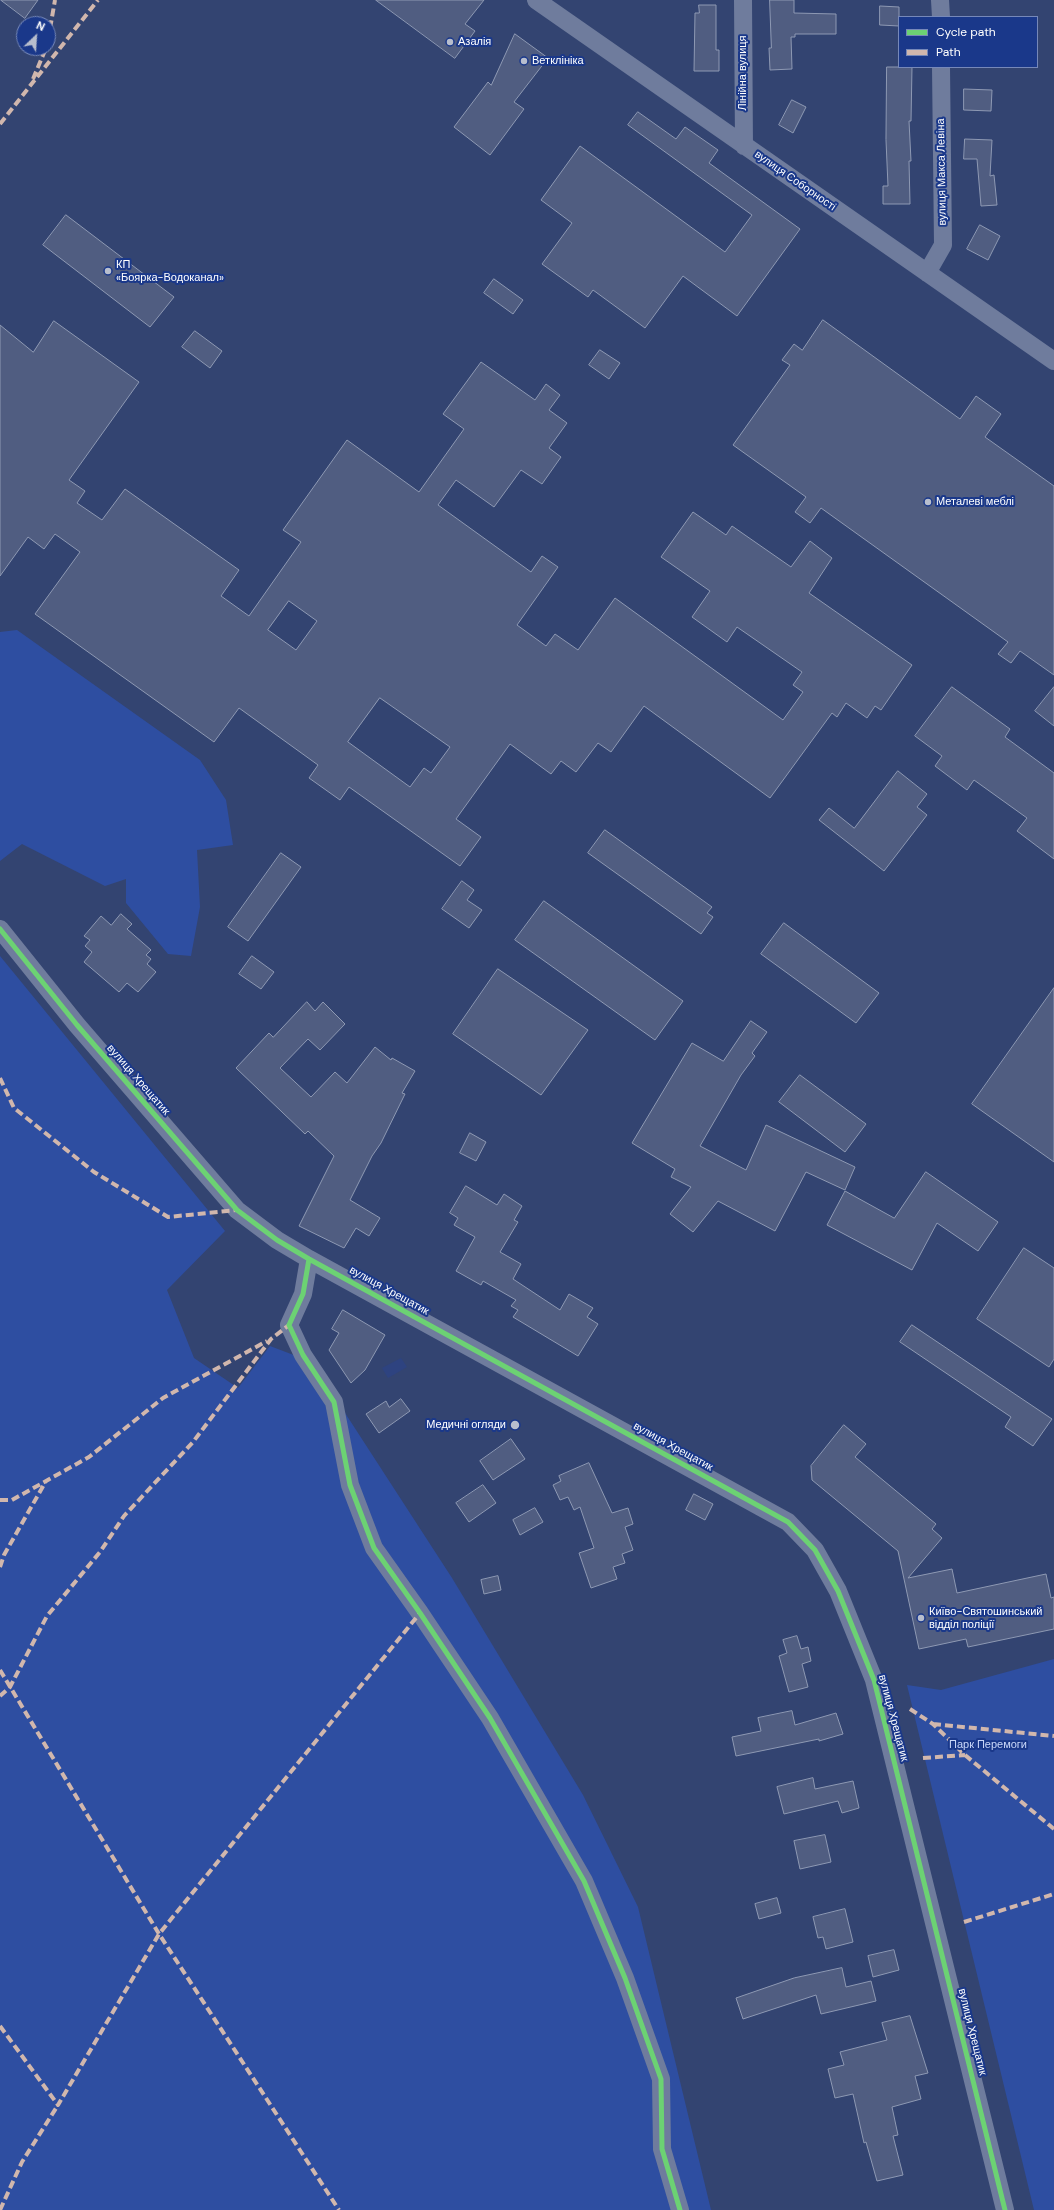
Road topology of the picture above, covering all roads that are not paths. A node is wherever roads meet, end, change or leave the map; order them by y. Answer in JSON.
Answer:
{"nodes":[{"id":1,"x":743,"y":0,"type":"edge"},
{"id":2,"x":940,"y":0,"type":"edge"},
{"id":3,"x":540,"y":2,"type":"edge"},
{"id":4,"x":940,"y":16,"type":"edge"},
{"id":5,"x":941,"y":68,"type":"edge"},
{"id":6,"x":744,"y":146,"type":"junction"},
{"id":7,"x":927,"y":273,"type":"junction"},
{"id":8,"x":1054,"y":361,"type":"edge"},
{"id":9,"x":0,"y":929,"type":"edge"},
{"id":10,"x":309,"y":1259,"type":"junction"},
{"id":11,"x":680,"y":2210,"type":"edge"},
{"id":12,"x":1006,"y":2210,"type":"edge"}],
"edges":[{"from":1,"to":6,"type":"street","name":"Лінійна вулиця"},
{"from":2,"to":4,"type":"street"},
{"from":3,"to":6,"type":"street","name":"вулиця Соборності"},
{"from":5,"to":7,"type":"street","name":"вулиця Макса Левіна"},
{"from":6,"to":7,"type":"street","name":"вулиця Соборності"},
{"from":7,"to":8,"type":"street","name":"вулиця Соборності"},
{"from":9,"to":10,"type":"street","name":"вулиця Хрещатик"},
{"from":10,"to":11,"type":"street"},
{"from":10,"to":12,"type":"street","name":"вулиця Хрещатик"}]}
